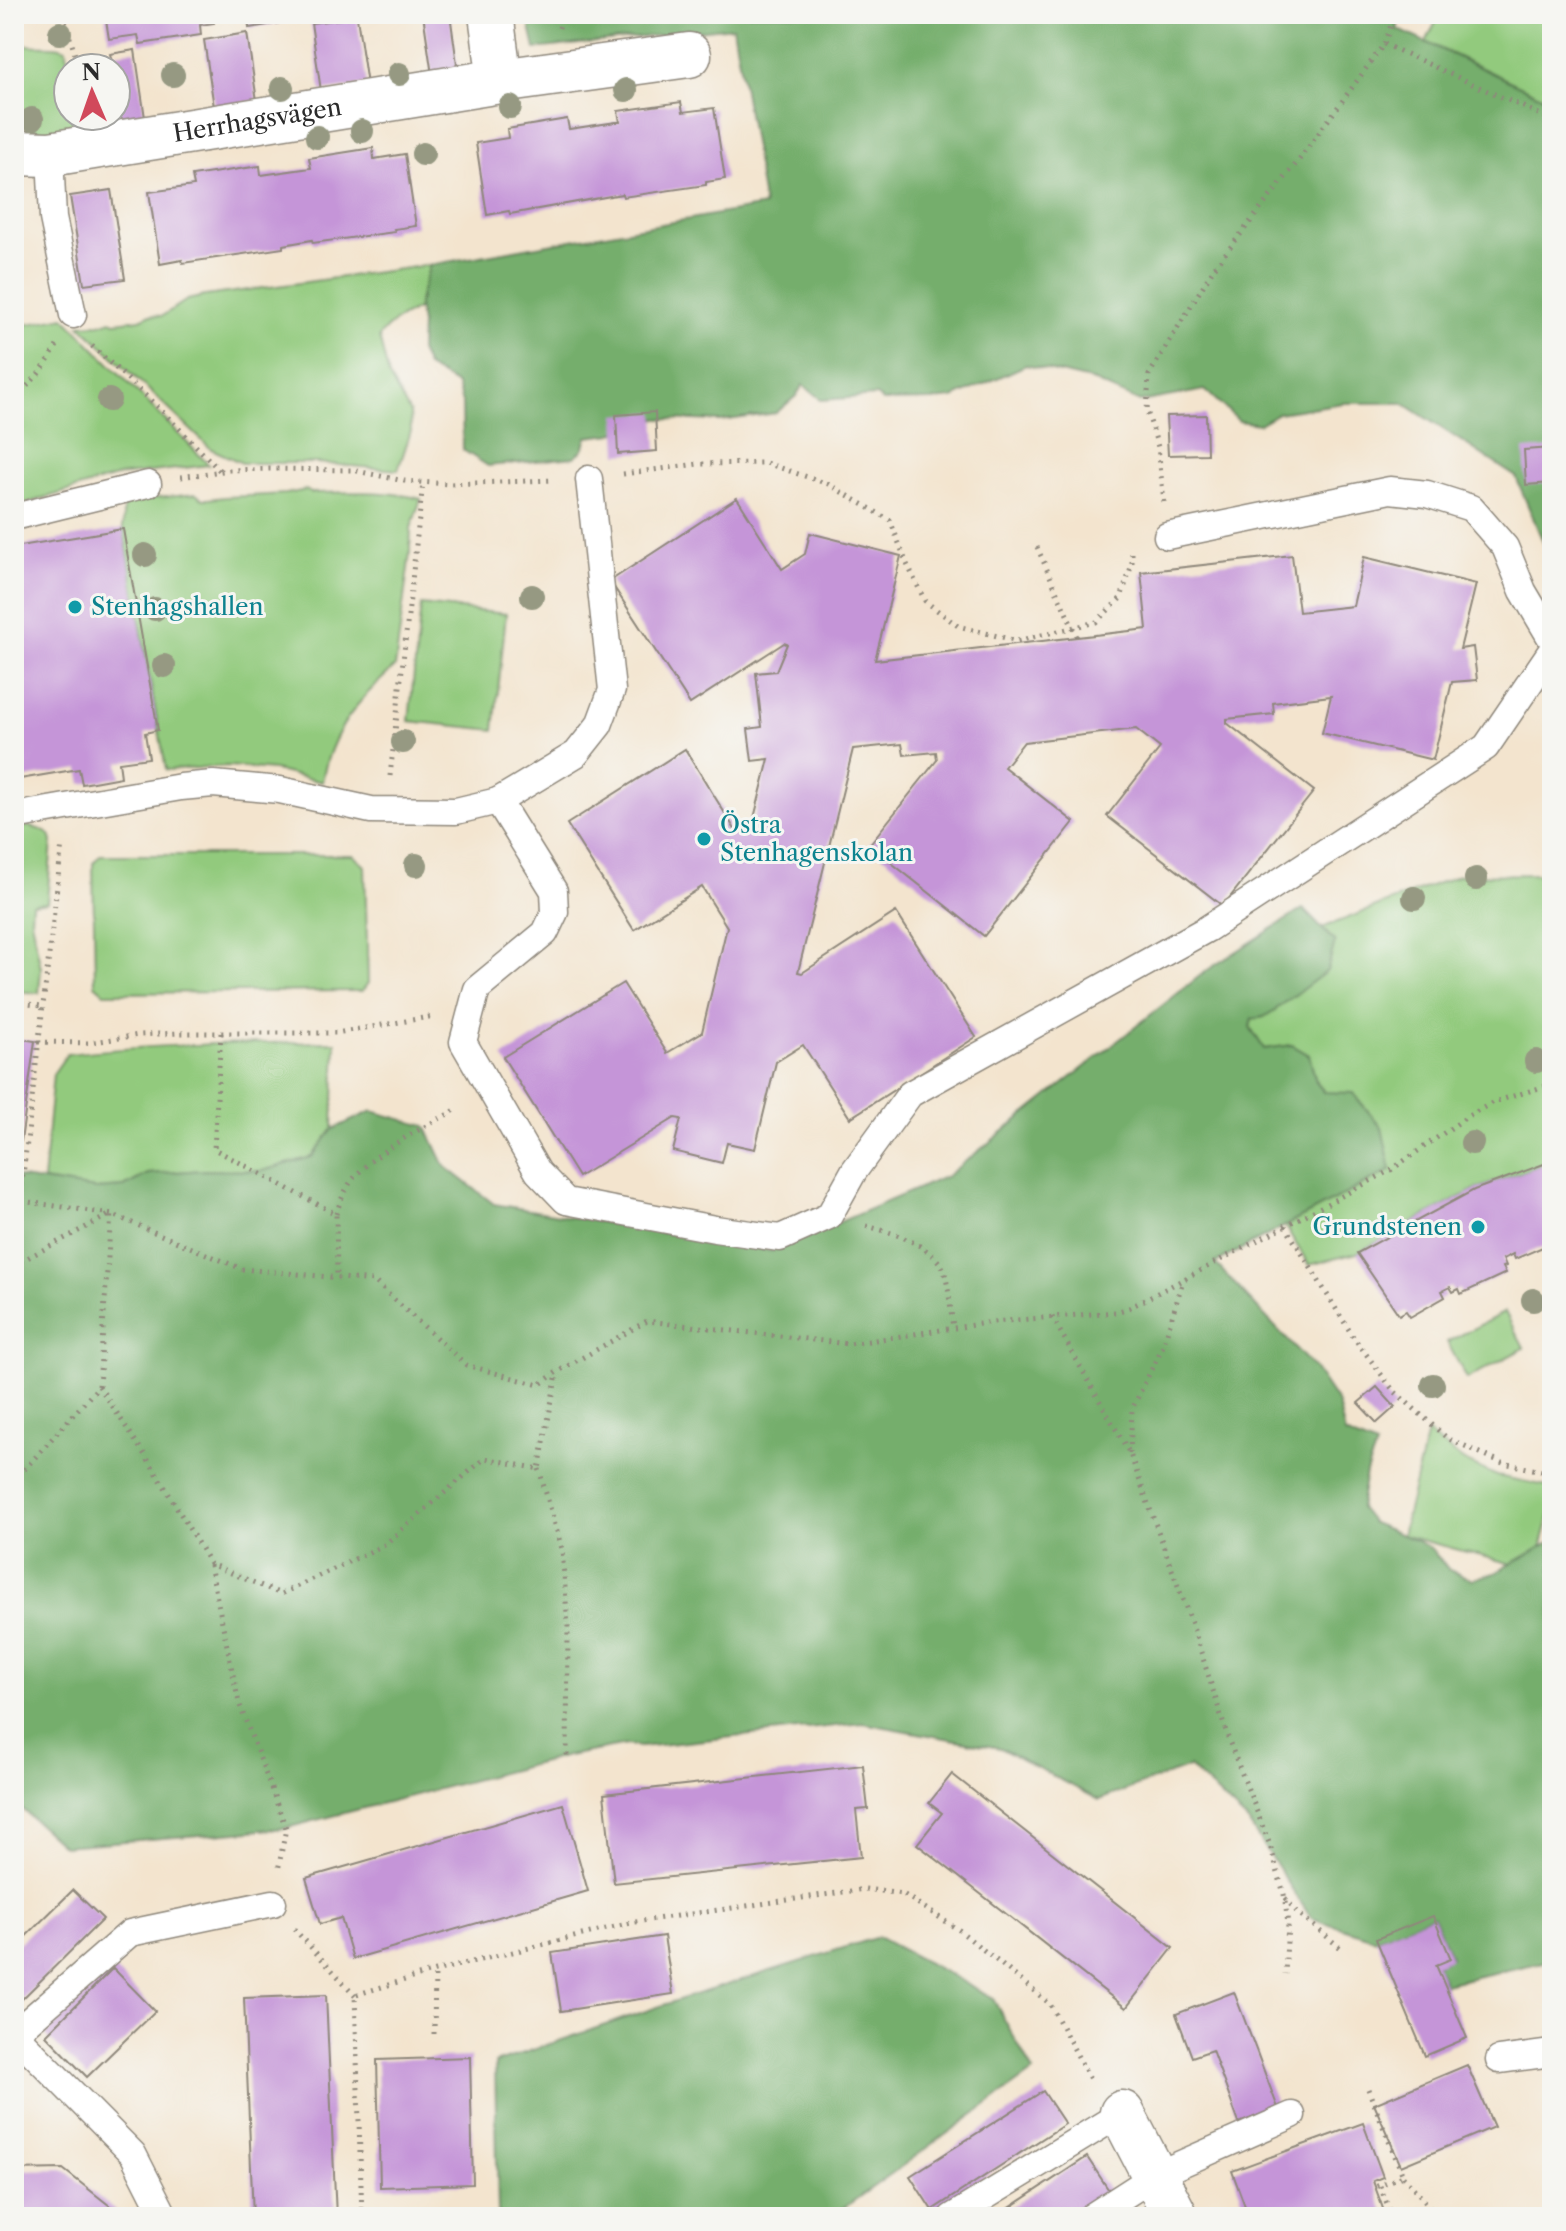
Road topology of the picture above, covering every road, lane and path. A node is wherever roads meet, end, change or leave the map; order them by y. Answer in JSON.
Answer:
{"nodes":[{"id":1,"x":63,"y":14,"type":"edge"},
{"id":2,"x":491,"y":14,"type":"edge"},
{"id":3,"x":1395,"y":14,"type":"edge"},
{"id":4,"x":1384,"y":44,"type":"junction"},
{"id":5,"x":74,"y":52,"type":"edge"},
{"id":6,"x":689,"y":55,"type":"dead end"},
{"id":7,"x":500,"y":81,"type":"junction"},
{"id":8,"x":1552,"y":120,"type":"edge"},
{"id":9,"x":32,"y":154,"type":"edge"},
{"id":10,"x":73,"y":315,"type":"junction"},
{"id":11,"x":14,"y":395,"type":"edge"},
{"id":12,"x":221,"y":472,"type":"junction"},
{"id":13,"x":589,"y":479,"type":"junction"},
{"id":14,"x":423,"y":483,"type":"junction"},
{"id":15,"x":148,"y":484,"type":"joint"},
{"id":16,"x":14,"y":517,"type":"edge"},
{"id":17,"x":1167,"y":536,"type":"junction"},
{"id":18,"x":1037,"y":547,"type":"dead end"},
{"id":19,"x":1073,"y":628,"type":"junction"},
{"id":20,"x":1077,"y":637,"type":"dead end"},
{"id":21,"x":1552,"y":640,"type":"edge"},
{"id":22,"x":1552,"y":650,"type":"edge"},
{"id":23,"x":498,"y":801,"type":"junction"},
{"id":24,"x":66,"y":807,"type":"junction"},
{"id":25,"x":386,"y":810,"type":"junction"},
{"id":26,"x":14,"y":816,"type":"edge"},
{"id":27,"x":14,"y":1002,"type":"edge"},
{"id":28,"x":42,"y":1006,"type":"junction"},
{"id":29,"x":470,"y":1016,"type":"junction"},
{"id":30,"x":221,"y":1033,"type":"junction"},
{"id":31,"x":38,"y":1042,"type":"junction"},
{"id":32,"x":490,"y":1090,"type":"junction"},
{"id":33,"x":20,"y":1201,"type":"dead end"},
{"id":34,"x":336,"y":1214,"type":"junction"},
{"id":35,"x":829,"y":1216,"type":"junction"},
{"id":36,"x":1285,"y":1226,"type":"dead end"},
{"id":37,"x":14,"y":1265,"type":"edge"},
{"id":38,"x":337,"y":1277,"type":"dead end"},
{"id":39,"x":1183,"y":1280,"type":"dead end"},
{"id":40,"x":1052,"y":1317,"type":"dead end"},
{"id":41,"x":953,"y":1328,"type":"dead end"},
{"id":42,"x":557,"y":1372,"type":"dead end"},
{"id":43,"x":99,"y":1386,"type":"junction"},
{"id":44,"x":1130,"y":1454,"type":"junction"},
{"id":45,"x":539,"y":1469,"type":"junction"},
{"id":46,"x":1552,"y":1473,"type":"edge"},
{"id":47,"x":14,"y":1481,"type":"edge"},
{"id":48,"x":210,"y":1564,"type":"junction"},
{"id":49,"x":567,"y":1756,"type":"dead end"},
{"id":50,"x":286,"y":1828,"type":"dead end"},
{"id":51,"x":1285,"y":1898,"type":"junction"},
{"id":52,"x":273,"y":1903,"type":"dead end"},
{"id":53,"x":1343,"y":1950,"type":"dead end"},
{"id":54,"x":435,"y":1971,"type":"junction"},
{"id":55,"x":1285,"y":1974,"type":"dead end"},
{"id":56,"x":14,"y":2034,"type":"edge"},
{"id":57,"x":434,"y":2034,"type":"dead end"},
{"id":58,"x":1552,"y":2053,"type":"edge"},
{"id":59,"x":1499,"y":2060,"type":"dead end"},
{"id":60,"x":1368,"y":2089,"type":"dead end"},
{"id":61,"x":1292,"y":2115,"type":"dead end"},
{"id":62,"x":1117,"y":2117,"type":"junction"},
{"id":63,"x":1156,"y":2175,"type":"junction"},
{"id":64,"x":1403,"y":2176,"type":"junction"},
{"id":65,"x":165,"y":2217,"type":"edge"},
{"id":66,"x":362,"y":2217,"type":"edge"},
{"id":67,"x":952,"y":2217,"type":"edge"},
{"id":68,"x":1091,"y":2217,"type":"edge"},
{"id":69,"x":1176,"y":2217,"type":"edge"},
{"id":70,"x":1392,"y":2217,"type":"edge"},
{"id":71,"x":1439,"y":2217,"type":"edge"}],
"edges":[{"from":1,"to":5,"type":"path"},
{"from":2,"to":7,"type":"street"},
{"from":3,"to":4,"type":"path"},
{"from":4,"to":8,"type":"path"},
{"from":4,"to":17,"type":"path"},
{"from":6,"to":7,"type":"street","name":"Herrhagsvägen"},
{"from":7,"to":9,"type":"street","name":"Herrhagsvägen"},
{"from":9,"to":10,"type":"lane"},
{"from":10,"to":11,"type":"path"},
{"from":10,"to":12,"type":"path"},
{"from":12,"to":14,"type":"path"},
{"from":12,"to":15,"type":"path"},
{"from":13,"to":14,"type":"path"},
{"from":13,"to":19,"type":"path"},
{"from":13,"to":23,"type":"lane"},
{"from":14,"to":25,"type":"path"},
{"from":15,"to":16,"type":"lane"},
{"from":17,"to":19,"type":"path"},
{"from":17,"to":21,"type":"lane"},
{"from":18,"to":19,"type":"path"},
{"from":19,"to":20,"type":"path"},
{"from":22,"to":35,"type":"lane"},
{"from":23,"to":25,"type":"lane"},
{"from":23,"to":29,"type":"lane"},
{"from":24,"to":25,"type":"lane"},
{"from":24,"to":26,"type":"lane"},
{"from":24,"to":28,"type":"path"},
{"from":27,"to":28,"type":"path"},
{"from":28,"to":31,"type":"path"},
{"from":29,"to":30,"type":"path"},
{"from":29,"to":32,"type":"lane"},
{"from":30,"to":31,"type":"path"},
{"from":30,"to":34,"type":"path"},
{"from":31,"to":33,"type":"path"},
{"from":32,"to":34,"type":"path"},
{"from":32,"to":35,"type":"lane"},
{"from":34,"to":38,"type":"path"},
{"from":35,"to":41,"type":"path"},
{"from":36,"to":46,"type":"path"},
{"from":37,"to":43,"type":"path"},
{"from":39,"to":44,"type":"path"},
{"from":40,"to":44,"type":"path"},
{"from":42,"to":45,"type":"path"},
{"from":43,"to":47,"type":"path"},
{"from":43,"to":48,"type":"path"},
{"from":44,"to":51,"type":"path"},
{"from":45,"to":48,"type":"path"},
{"from":45,"to":49,"type":"path"},
{"from":48,"to":50,"type":"path"},
{"from":51,"to":53,"type":"path"},
{"from":51,"to":55,"type":"path"},
{"from":52,"to":56,"type":"lane"},
{"from":54,"to":57,"type":"path"},
{"from":54,"to":62,"type":"path"},
{"from":54,"to":66,"type":"path"},
{"from":56,"to":65,"type":"lane"},
{"from":58,"to":59,"type":"lane"},
{"from":60,"to":64,"type":"path"},
{"from":61,"to":63,"type":"lane"},
{"from":62,"to":63,"type":"street"},
{"from":62,"to":67,"type":"lane"},
{"from":63,"to":68,"type":"lane"},
{"from":63,"to":69,"type":"street"},
{"from":64,"to":70,"type":"path"},
{"from":64,"to":71,"type":"path"}]}
